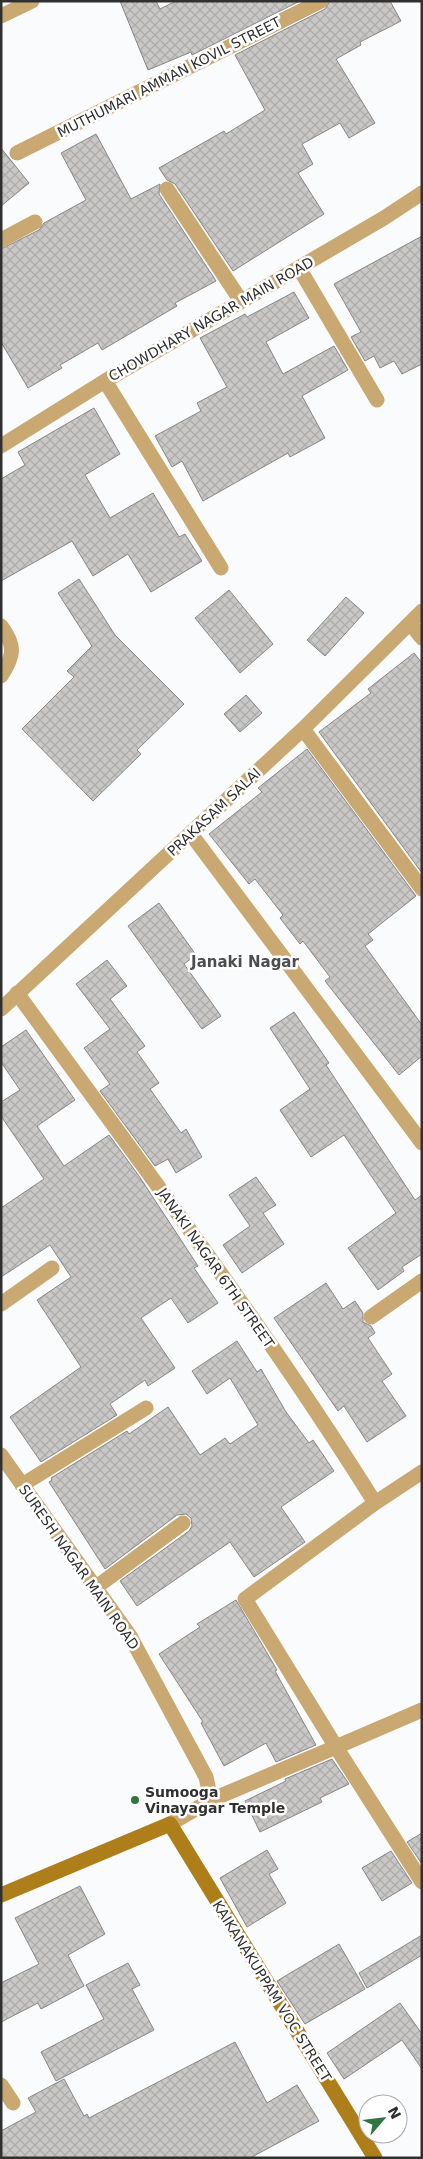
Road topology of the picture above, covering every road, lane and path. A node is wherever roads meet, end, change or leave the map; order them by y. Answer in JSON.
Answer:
{"nodes":[{"id":1,"x":32,"y":1,"type":"edge"},
{"id":2,"x":321,"y":1,"type":"edge"},
{"id":3,"x":1,"y":16,"type":"edge"},
{"id":4,"x":17,"y":153,"type":"dead end"},
{"id":5,"x":167,"y":189,"type":"dead end"},
{"id":6,"x":422,"y":193,"type":"edge"},
{"id":7,"x":35,"y":222,"type":"dead end"},
{"id":8,"x":1,"y":240,"type":"edge"},
{"id":9,"x":299,"y":268,"type":"junction"},
{"id":10,"x":241,"y":301,"type":"junction"},
{"id":11,"x":105,"y":381,"type":"junction"},
{"id":12,"x":377,"y":400,"type":"dead end"},
{"id":13,"x":1,"y":446,"type":"edge"},
{"id":14,"x":221,"y":568,"type":"dead end"},
{"id":15,"x":422,"y":611,"type":"edge"},
{"id":16,"x":410,"y":623,"type":"junction"},
{"id":17,"x":4,"y":630,"type":"edge"},
{"id":18,"x":422,"y":638,"type":"edge"},
{"id":19,"x":1,"y":676,"type":"edge"},
{"id":20,"x":303,"y":729,"type":"junction"},
{"id":21,"x":191,"y":834,"type":"junction"},
{"id":22,"x":422,"y":889,"type":"edge"},
{"id":23,"x":17,"y":993,"type":"junction"},
{"id":24,"x":1,"y":1009,"type":"edge"},
{"id":25,"x":422,"y":1143,"type":"edge"},
{"id":26,"x":52,"y":1268,"type":"dead end"},
{"id":27,"x":422,"y":1281,"type":"edge"},
{"id":28,"x":1,"y":1304,"type":"edge"},
{"id":29,"x":371,"y":1317,"type":"dead end"},
{"id":30,"x":146,"y":1408,"type":"dead end"},
{"id":31,"x":1,"y":1455,"type":"edge"},
{"id":32,"x":422,"y":1472,"type":"edge"},
{"id":33,"x":22,"y":1485,"type":"junction"},
{"id":34,"x":376,"y":1502,"type":"junction"},
{"id":35,"x":184,"y":1523,"type":"dead end"},
{"id":36,"x":96,"y":1588,"type":"junction"},
{"id":37,"x":422,"y":1710,"type":"edge"},
{"id":38,"x":336,"y":1747,"type":"junction"},
{"id":39,"x":211,"y":1800,"type":"junction"},
{"id":40,"x":170,"y":1824,"type":"junction"},
{"id":41,"x":422,"y":1882,"type":"edge"},
{"id":42,"x":1,"y":1895,"type":"edge"},
{"id":43,"x":1,"y":2085,"type":"edge"},
{"id":44,"x":13,"y":2103,"type":"dead end"},
{"id":45,"x":375,"y":2158,"type":"edge"}],
"edges":[{"from":1,"to":3,"type":"street"},
{"from":2,"to":4,"type":"street","name":"MUTHUMARI AMMAN KOVIL STREET"},
{"from":5,"to":10,"type":"street"},
{"from":6,"to":9,"type":"street","name":"CHOWDHARY NAGAR MAIN ROAD"},
{"from":7,"to":8,"type":"street"},
{"from":9,"to":10,"type":"street","name":"CHOWDHARY NAGAR MAIN ROAD"},
{"from":9,"to":12,"type":"street"},
{"from":10,"to":11,"type":"street","name":"CHOWDHARY NAGAR MAIN ROAD"},
{"from":11,"to":13,"type":"street","name":"CHOWDHARY NAGAR MAIN ROAD"},
{"from":11,"to":14,"type":"street"},
{"from":15,"to":16,"type":"street","name":"PRAKASAM SALAI"},
{"from":16,"to":18,"type":"street"},
{"from":16,"to":20,"type":"street","name":"PRAKASAM SALAI"},
{"from":17,"to":19,"type":"street"},
{"from":20,"to":21,"type":"street","name":"PRAKASAM SALAI"},
{"from":20,"to":22,"type":"street"},
{"from":21,"to":23,"type":"street","name":"PRAKASAM SALAI"},
{"from":21,"to":25,"type":"street"},
{"from":23,"to":24,"type":"street","name":"PRAKASAM SALAI"},
{"from":23,"to":34,"type":"street","name":"JANAKI NAGAR 6TH STREET"},
{"from":26,"to":28,"type":"street"},
{"from":27,"to":29,"type":"street"},
{"from":30,"to":33,"type":"street"},
{"from":31,"to":33,"type":"street","name":"SURESH NAGAR MAIN ROAD"},
{"from":32,"to":34,"type":"street"},
{"from":33,"to":36,"type":"street","name":"SURESH NAGAR MAIN ROAD"},
{"from":34,"to":38,"type":"street"},
{"from":35,"to":36,"type":"street"},
{"from":36,"to":39,"type":"street","name":"SURESH NAGAR MAIN ROAD"},
{"from":37,"to":38,"type":"street"},
{"from":38,"to":39,"type":"street"},
{"from":38,"to":41,"type":"street"},
{"from":39,"to":40,"type":"street"},
{"from":40,"to":42,"type":"main road"},
{"from":40,"to":45,"type":"main road","name":"KAIKANAKUPPAM VOC STREET"},
{"from":43,"to":44,"type":"street"}]}
